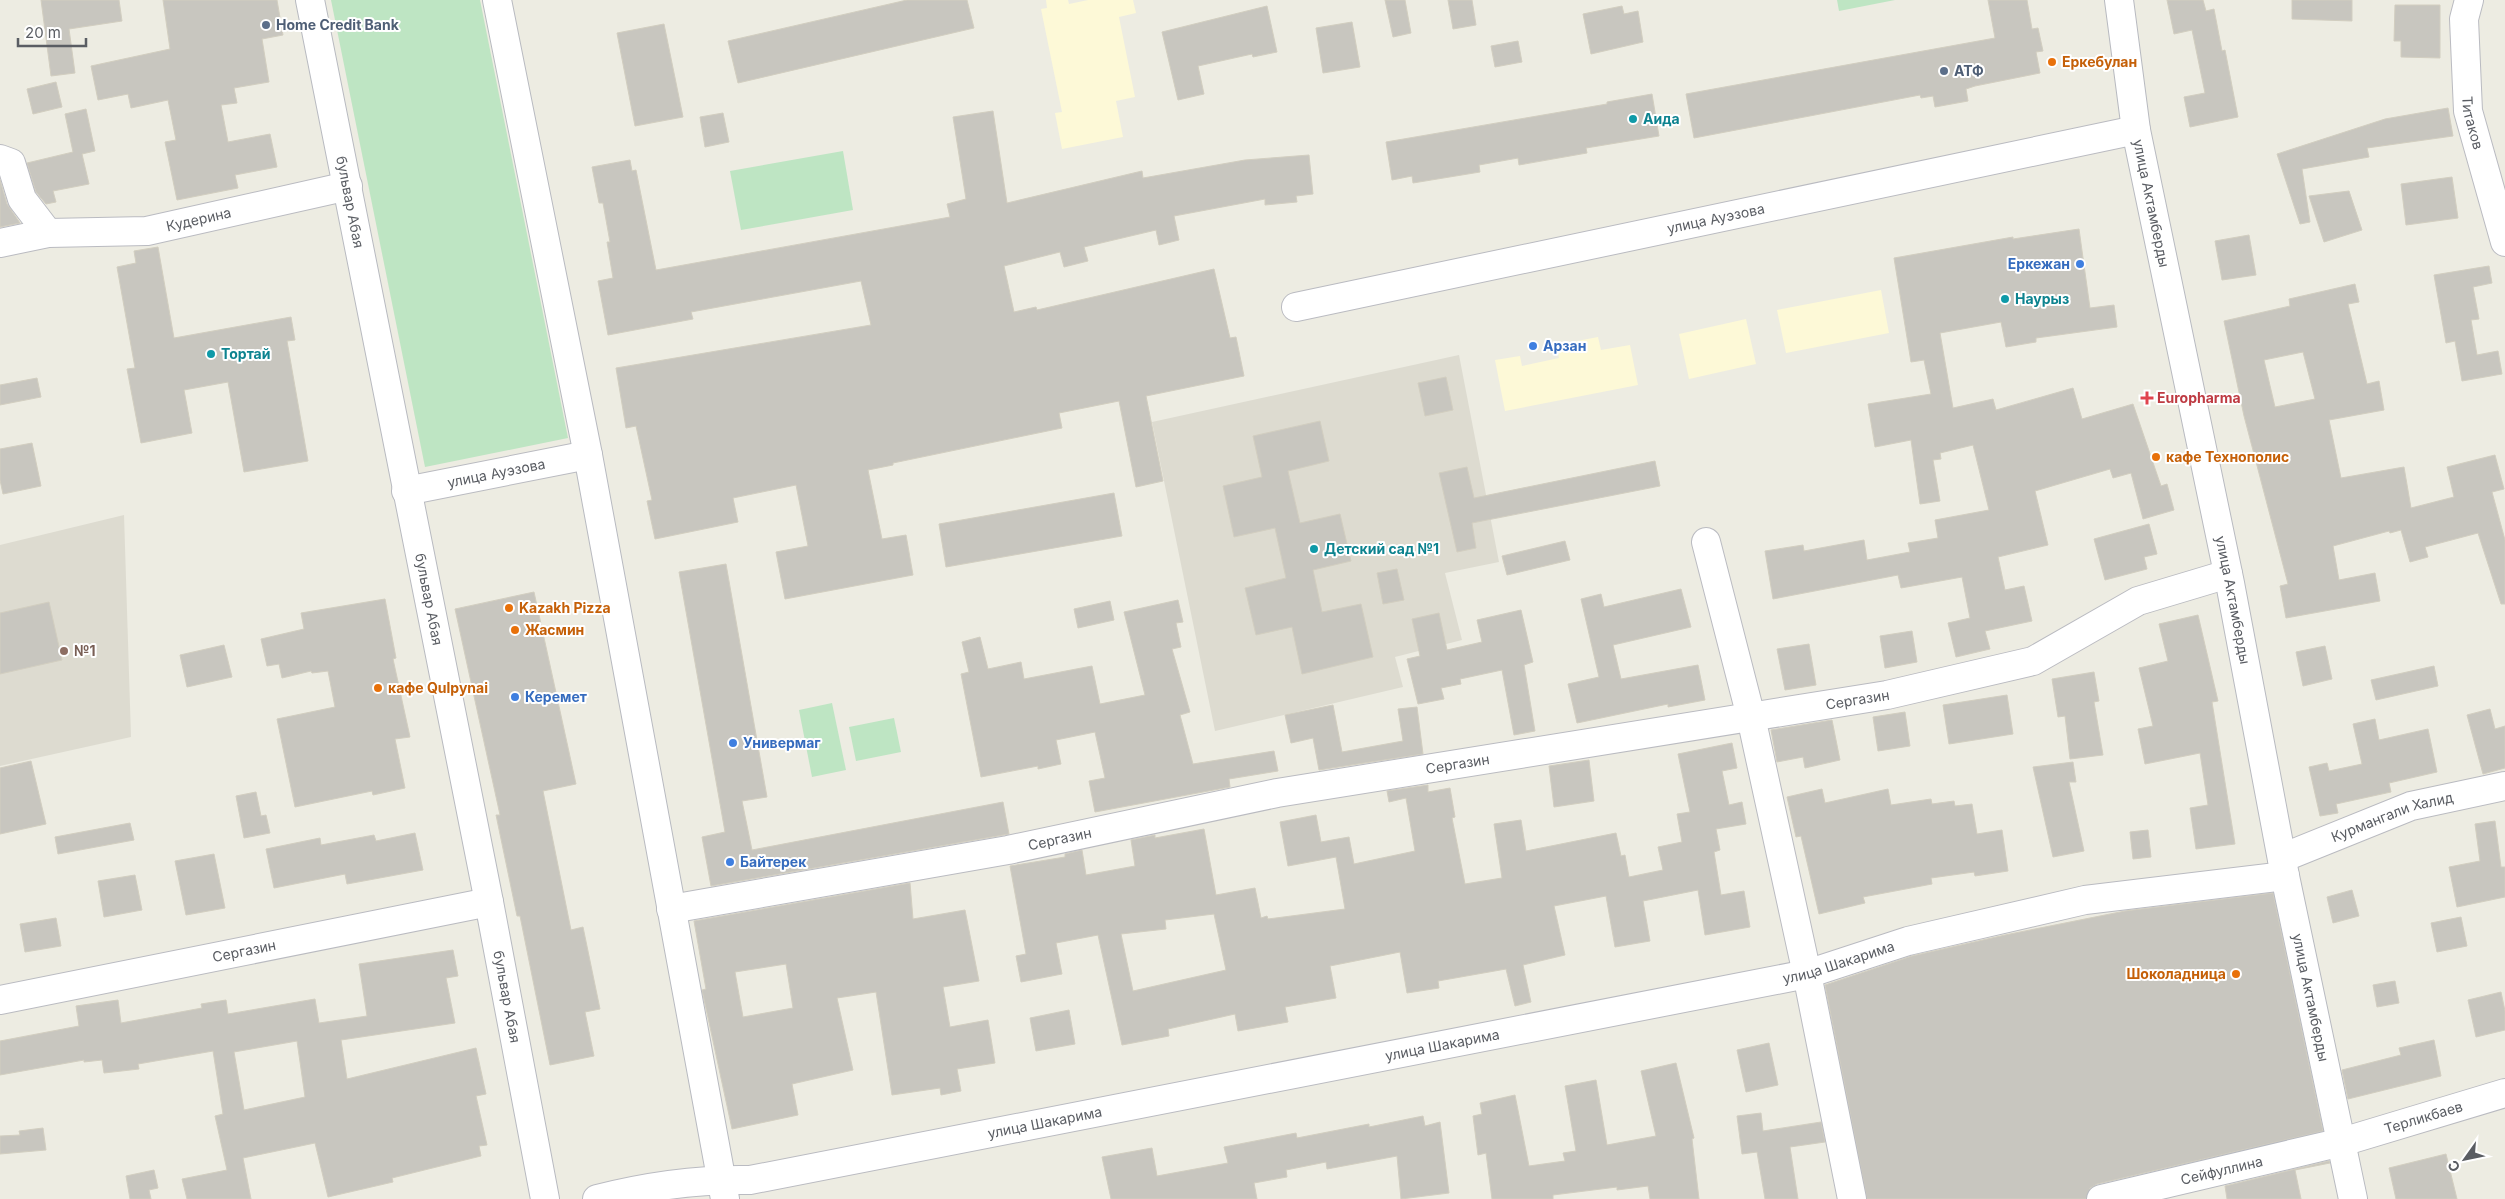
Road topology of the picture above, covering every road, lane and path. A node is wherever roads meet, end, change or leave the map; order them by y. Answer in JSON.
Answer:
{"nodes":[{"id":1,"x":310,"y":0,"type":"edge"},
{"id":2,"x":498,"y":0,"type":"edge"},
{"id":3,"x":2119,"y":0,"type":"edge"},
{"id":4,"x":2469,"y":0,"type":"edge"},
{"id":5,"x":2136,"y":130,"type":"junction"},
{"id":6,"x":0,"y":159,"type":"edge"},
{"id":7,"x":348,"y":186,"type":"junction"},
{"id":8,"x":48,"y":233,"type":"junction"},
{"id":9,"x":2505,"y":242,"type":"edge"},
{"id":10,"x":0,"y":244,"type":"edge"},
{"id":11,"x":1296,"y":307,"type":"dead end"},
{"id":12,"x":588,"y":454,"type":"junction"},
{"id":13,"x":406,"y":491,"type":"junction"},
{"id":14,"x":1706,"y":542,"type":"dead end"},
{"id":15,"x":2228,"y":574,"type":"junction"},
{"id":16,"x":1751,"y":717,"type":"junction"},
{"id":17,"x":2505,"y":786,"type":"edge"},
{"id":18,"x":2283,"y":867,"type":"junction"},
{"id":19,"x":489,"y":902,"type":"junction"},
{"id":20,"x":671,"y":909,"type":"junction"},
{"id":21,"x":1807,"y":974,"type":"junction"},
{"id":22,"x":0,"y":1000,"type":"edge"},
{"id":23,"x":2505,"y":1092,"type":"edge"},
{"id":24,"x":2342,"y":1142,"type":"junction"},
{"id":25,"x":724,"y":1189,"type":"edge"},
{"id":26,"x":545,"y":1199,"type":"edge"},
{"id":27,"x":597,"y":1199,"type":"edge"},
{"id":28,"x":1852,"y":1199,"type":"edge"},
{"id":29,"x":2101,"y":1199,"type":"edge"},
{"id":30,"x":2353,"y":1199,"type":"edge"}],
"edges":[{"from":1,"to":7,"type":"street","name":"бульвар Абая"},
{"from":2,"to":12,"type":"street"},
{"from":3,"to":5,"type":"street","name":"улица Актамберды"},
{"from":4,"to":9,"type":"street","name":"Титаков"},
{"from":5,"to":11,"type":"street","name":"улица Ауэзова"},
{"from":5,"to":15,"type":"street","name":"улица Актамберды"},
{"from":6,"to":8,"type":"street"},
{"from":7,"to":8,"type":"street","name":"Кудерина"},
{"from":7,"to":13,"type":"street","name":"бульвар Абая"},
{"from":8,"to":10,"type":"street","name":"Кудерина"},
{"from":12,"to":13,"type":"street","name":"улица Ауэзова"},
{"from":12,"to":20,"type":"street"},
{"from":13,"to":19,"type":"street","name":"бульвар Абая"},
{"from":14,"to":16,"type":"street"},
{"from":15,"to":16,"type":"street","name":"Сергазин"},
{"from":15,"to":18,"type":"street","name":"улица Актамберды"},
{"from":16,"to":20,"type":"street","name":"Сергазин"},
{"from":16,"to":21,"type":"street"},
{"from":17,"to":18,"type":"street","name":"Курмангали Халид"},
{"from":18,"to":21,"type":"street","name":"улица Шакарима"},
{"from":18,"to":24,"type":"street","name":"улица Актамберды"},
{"from":19,"to":22,"type":"street","name":"Сергазин"},
{"from":19,"to":26,"type":"street","name":"бульвар Абая"},
{"from":20,"to":25,"type":"street"},
{"from":21,"to":25,"type":"street","name":"улица Шакарима"},
{"from":21,"to":28,"type":"street"},
{"from":23,"to":24,"type":"street","name":"Терликбаев"},
{"from":24,"to":29,"type":"street","name":"Сейфуллина"},
{"from":24,"to":30,"type":"street","name":"улица Актамберды"},
{"from":25,"to":27,"type":"street","name":"улица Шакарима"}]}
